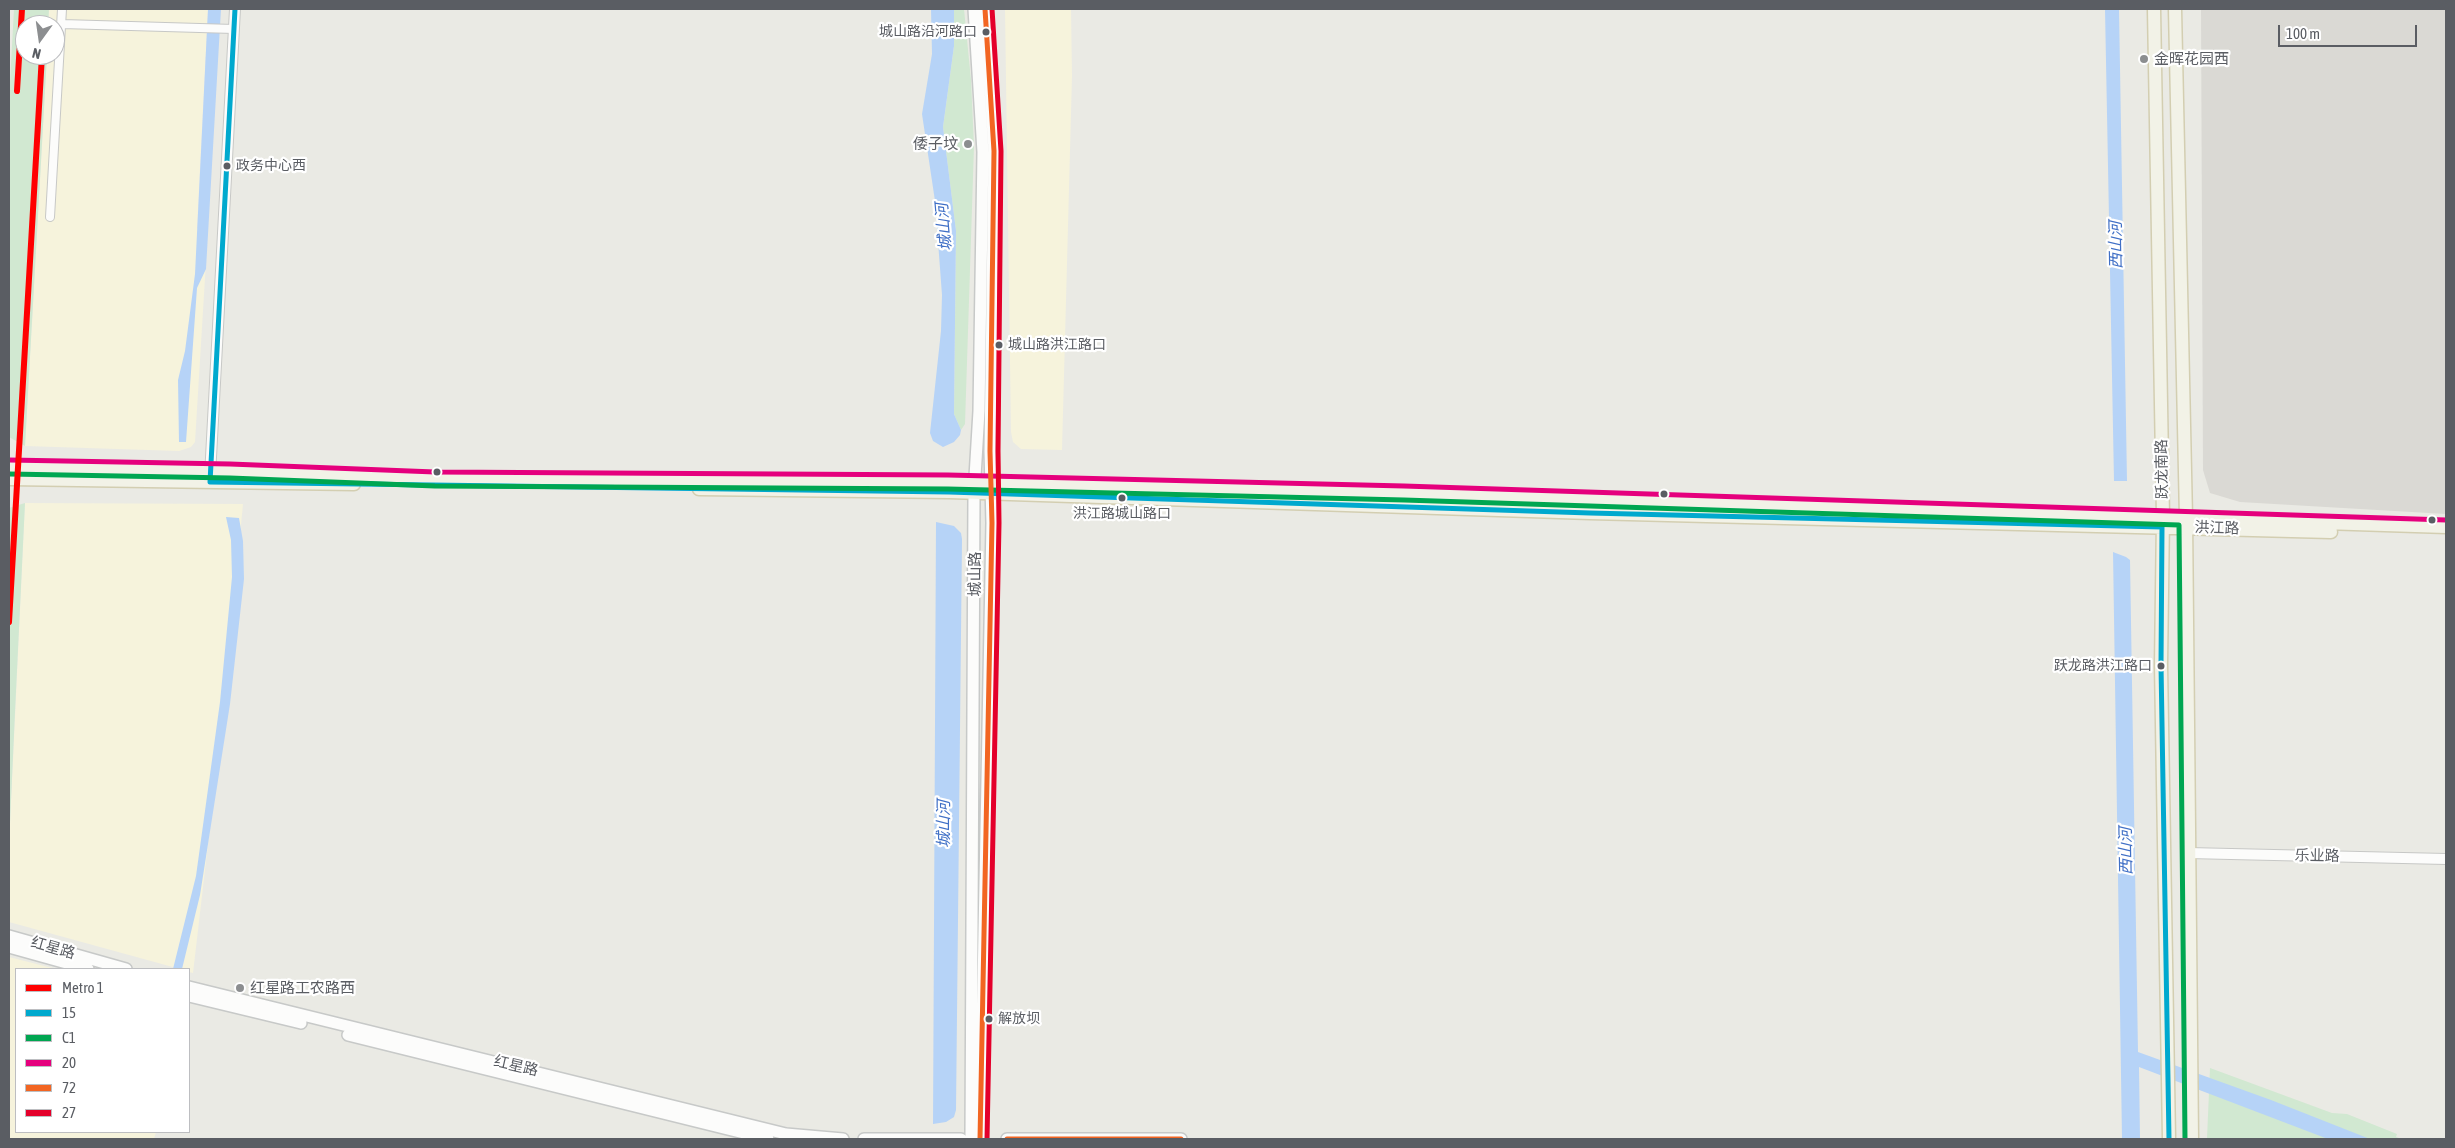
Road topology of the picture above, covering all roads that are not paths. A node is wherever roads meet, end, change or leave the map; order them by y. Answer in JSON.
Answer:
{"nodes":[{"id":1,"x":235,"y":9,"type":"edge"},
{"id":2,"x":974,"y":9,"type":"edge"},
{"id":3,"x":985,"y":9,"type":"edge"},
{"id":4,"x":2154,"y":9,"type":"edge"},
{"id":5,"x":2175,"y":9,"type":"edge"},
{"id":6,"x":65,"y":24,"type":"edge"},
{"id":7,"x":234,"y":30,"type":"junction"},
{"id":8,"x":59,"y":65,"type":"edge"},
{"id":9,"x":50,"y":217,"type":"dead end"},
{"id":10,"x":9,"y":467,"type":"edge"},
{"id":11,"x":210,"y":477,"type":"junction"},
{"id":12,"x":9,"y":479,"type":"edge"},
{"id":13,"x":974,"y":488,"type":"junction"},
{"id":14,"x":990,"y":489,"type":"junction"},
{"id":15,"x":2163,"y":522,"type":"junction"},
{"id":16,"x":2186,"y":523,"type":"junction"},
{"id":17,"x":2446,"y":527,"type":"edge"},
{"id":18,"x":2446,"y":536,"type":"edge"},
{"id":19,"x":2188,"y":852,"type":"junction"},
{"id":20,"x":2446,"y":859,"type":"edge"},
{"id":21,"x":9,"y":936,"type":"edge"},
{"id":22,"x":9,"y":947,"type":"edge"},
{"id":23,"x":84,"y":968,"type":"edge"},
{"id":24,"x":122,"y":968,"type":"edge"},
{"id":25,"x":190,"y":987,"type":"edge"},
{"id":26,"x":190,"y":996,"type":"edge"},
{"id":27,"x":768,"y":1139,"type":"edge"},
{"id":28,"x":843,"y":1139,"type":"edge"},
{"id":29,"x":864,"y":1139,"type":"edge"},
{"id":30,"x":961,"y":1139,"type":"edge"},
{"id":31,"x":971,"y":1139,"type":"edge"},
{"id":32,"x":980,"y":1139,"type":"edge"},
{"id":33,"x":1007,"y":1139,"type":"edge"},
{"id":34,"x":1181,"y":1139,"type":"edge"},
{"id":35,"x":2170,"y":1139,"type":"edge"},
{"id":36,"x":2192,"y":1139,"type":"edge"}],
"edges":[{"from":1,"to":7,"type":"street"},
{"from":2,"to":13,"type":"main road","name":"城山路"},
{"from":3,"to":14,"type":"main road","name":"城山路"},
{"from":4,"to":15,"type":"main road","name":"跃龙南路"},
{"from":5,"to":16,"type":"main road","name":"跃龙南路"},
{"from":6,"to":7,"type":"street"},
{"from":7,"to":11,"type":"street"},
{"from":8,"to":9,"type":"street"},
{"from":10,"to":11,"type":"main road","name":"洪江路"},
{"from":11,"to":12,"type":"main road","name":"洪江路"},
{"from":11,"to":13,"type":"main road","name":"洪江路"},
{"from":13,"to":14,"type":"main road","name":"洪江路"},
{"from":13,"to":31,"type":"main road","name":"城山路"},
{"from":14,"to":15,"type":"main road","name":"洪江路"},
{"from":14,"to":32,"type":"main road","name":"城山路"},
{"from":15,"to":16,"type":"main road","name":"洪江路"},
{"from":15,"to":35,"type":"main road","name":"跃龙南路"},
{"from":16,"to":17,"type":"main road","name":"洪江路"},
{"from":16,"to":18,"type":"main road","name":"洪江路"},
{"from":16,"to":19,"type":"main road","name":"跃龙南路"},
{"from":19,"to":20,"type":"street","name":"乐业路"},
{"from":19,"to":36,"type":"main road","name":"跃龙南路"},
{"from":21,"to":24,"type":"main road","name":"红星路"},
{"from":22,"to":23,"type":"main road","name":"红星路"},
{"from":25,"to":28,"type":"main road","name":"红星路"},
{"from":26,"to":27,"type":"main road","name":"红星路"},
{"from":29,"to":30,"type":"main road"},
{"from":33,"to":34,"type":"main road"}]}
